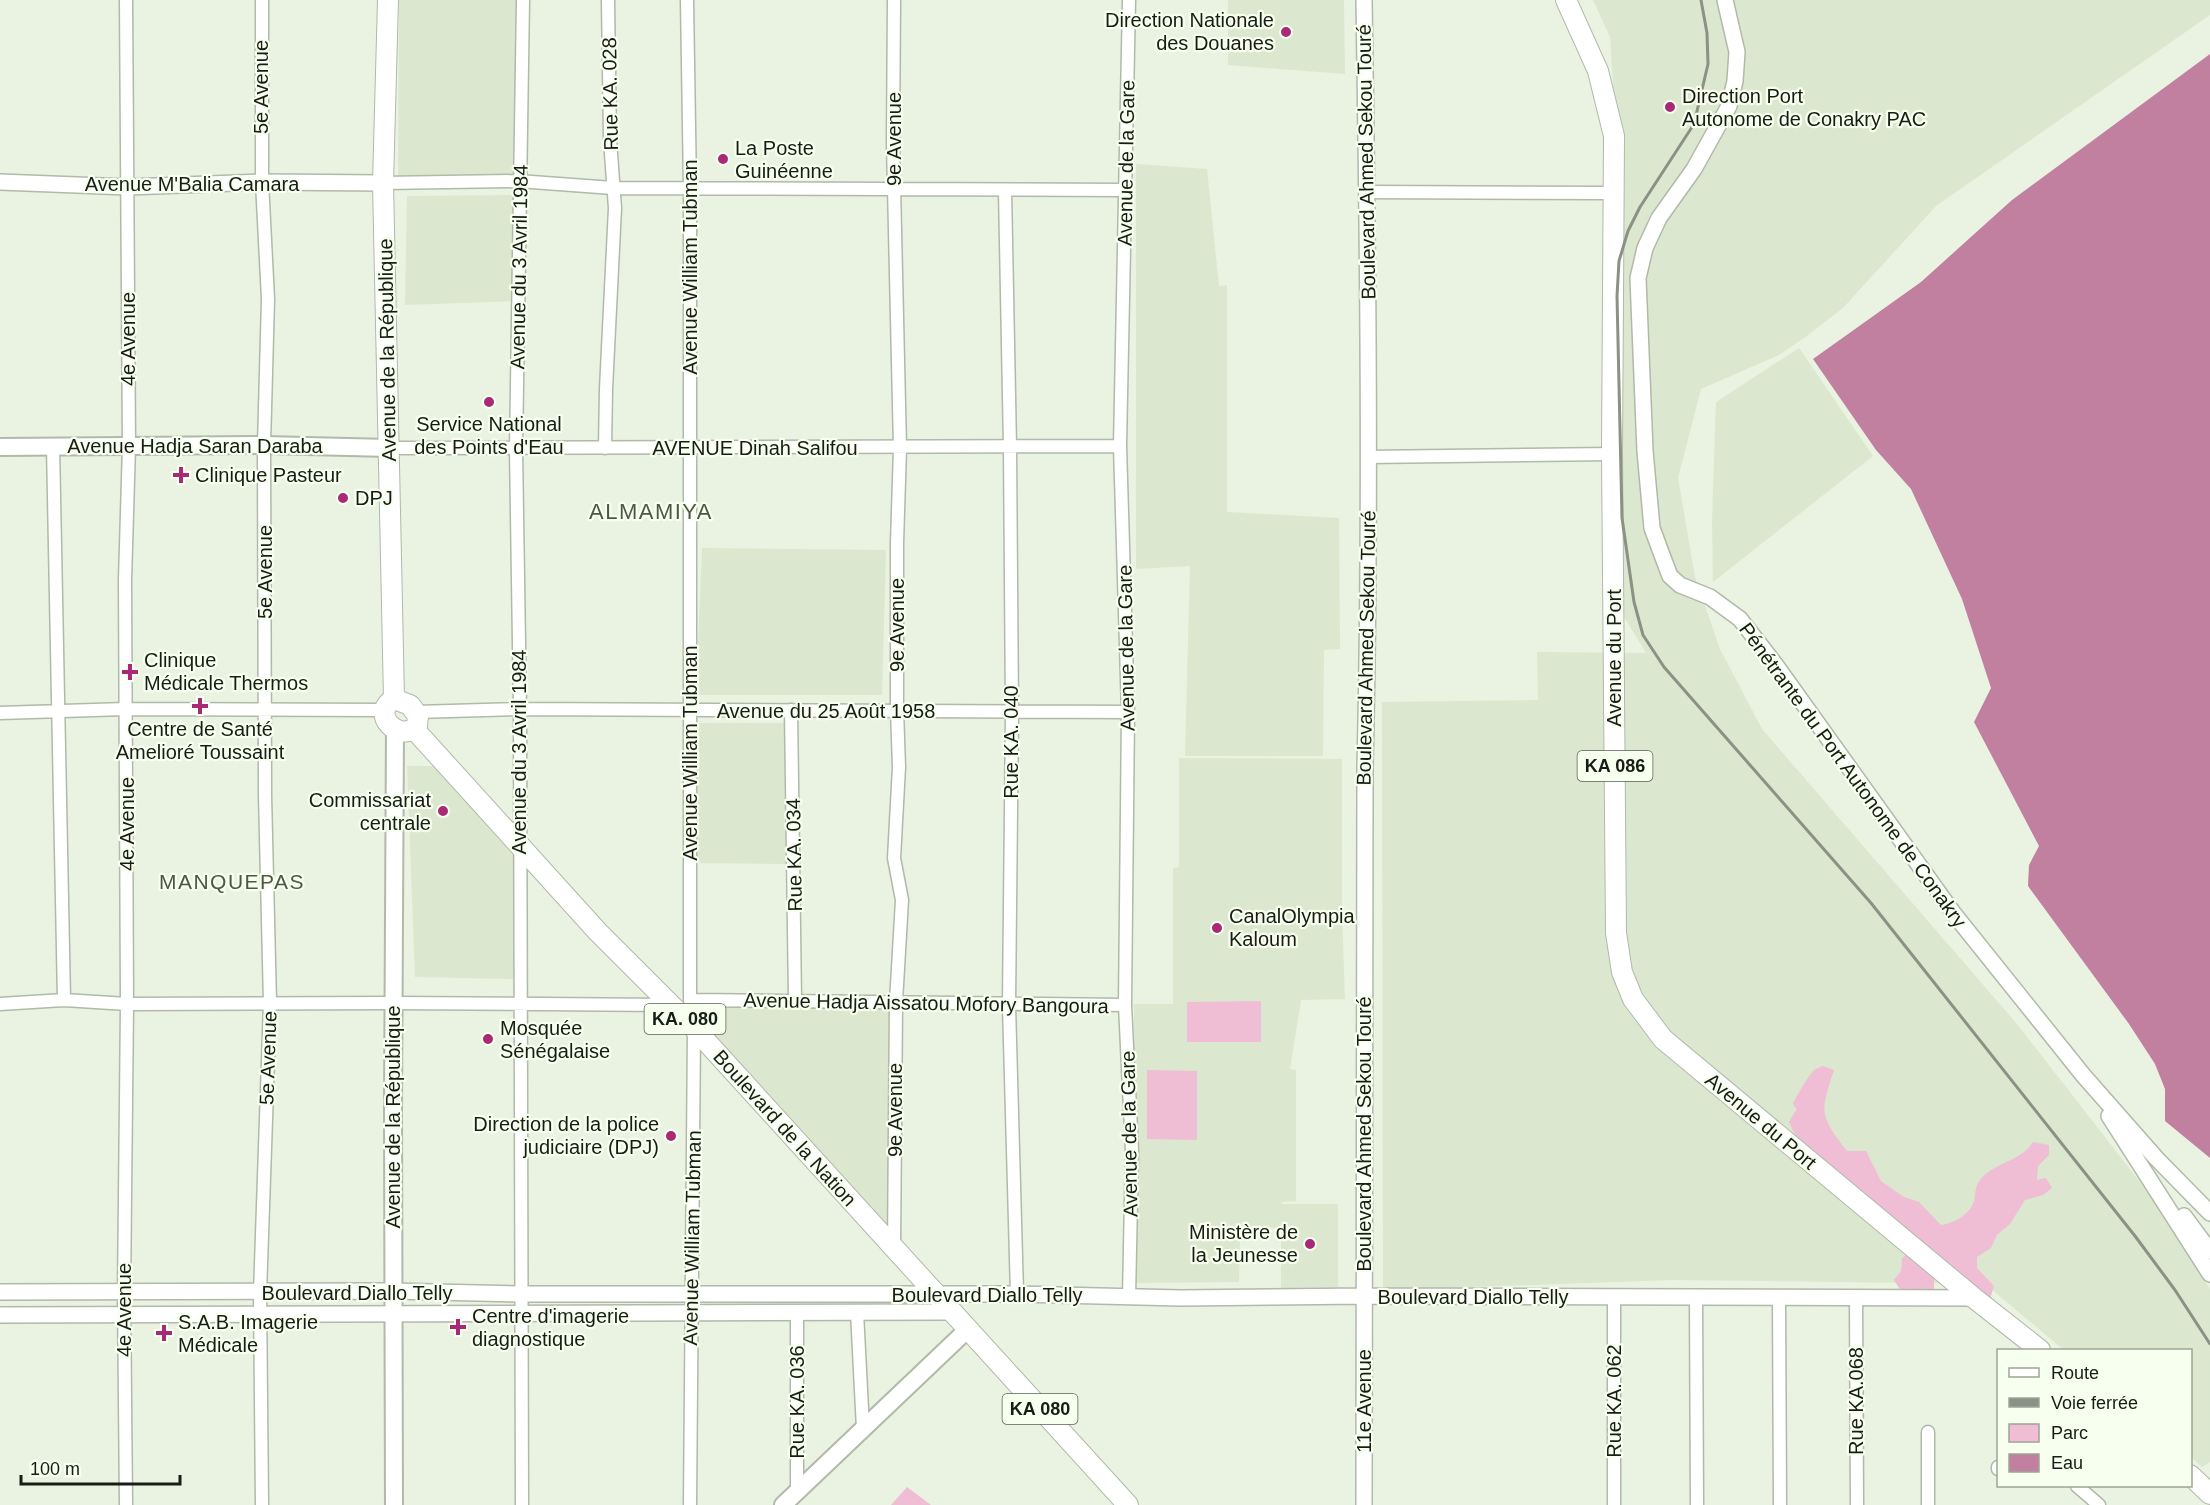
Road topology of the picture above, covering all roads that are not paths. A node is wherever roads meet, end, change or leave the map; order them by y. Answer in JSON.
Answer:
{"nodes":[{"id":1,"x":126,"y":0,"type":"edge"},
{"id":2,"x":262,"y":0,"type":"edge"},
{"id":3,"x":388,"y":0,"type":"edge"},
{"id":4,"x":523,"y":0,"type":"edge"},
{"id":5,"x":608,"y":0,"type":"edge"},
{"id":6,"x":687,"y":0,"type":"edge"},
{"id":7,"x":894,"y":0,"type":"edge"},
{"id":8,"x":1130,"y":0,"type":"edge"},
{"id":9,"x":1364,"y":0,"type":"edge"},
{"id":10,"x":1566,"y":0,"type":"edge"},
{"id":11,"x":1725,"y":0,"type":"edge"},
{"id":12,"x":520,"y":181,"type":"junction"},
{"id":13,"x":0,"y":182,"type":"edge"},
{"id":14,"x":262,"y":182,"type":"junction"},
{"id":15,"x":383,"y":183,"type":"junction"},
{"id":16,"x":128,"y":187,"type":"junction"},
{"id":17,"x":613,"y":188,"type":"junction"},
{"id":18,"x":690,"y":189,"type":"junction"},
{"id":19,"x":894,"y":189,"type":"junction"},
{"id":20,"x":1005,"y":190,"type":"junction"},
{"id":21,"x":1126,"y":190,"type":"junction"},
{"id":22,"x":1366,"y":192,"type":"junction"},
{"id":23,"x":1615,"y":193,"type":"junction"},
{"id":24,"x":52,"y":446,"type":"junction"},
{"id":25,"x":129,"y":446,"type":"junction"},
{"id":26,"x":264,"y":446,"type":"junction"},
{"id":27,"x":1120,"y":446,"type":"junction"},
{"id":28,"x":0,"y":447,"type":"edge"},
{"id":29,"x":690,"y":447,"type":"junction"},
{"id":30,"x":1010,"y":447,"type":"junction"},
{"id":31,"x":390,"y":448,"type":"junction"},
{"id":32,"x":605,"y":448,"type":"junction"},
{"id":33,"x":900,"y":448,"type":"junction"},
{"id":34,"x":516,"y":449,"type":"junction"},
{"id":35,"x":1612,"y":454,"type":"junction"},
{"id":36,"x":1368,"y":457,"type":"junction"},
{"id":37,"x":389,"y":704,"type":"junction"},
{"id":38,"x":520,"y":709,"type":"junction"},
{"id":39,"x":125,"y":710,"type":"junction"},
{"id":40,"x":267,"y":710,"type":"junction"},
{"id":41,"x":690,"y":710,"type":"junction"},
{"id":42,"x":792,"y":710,"type":"junction"},
{"id":43,"x":897,"y":710,"type":"junction"},
{"id":44,"x":1012,"y":712,"type":"junction"},
{"id":45,"x":1128,"y":712,"type":"junction"},
{"id":46,"x":0,"y":713,"type":"edge"},
{"id":47,"x":57,"y":713,"type":"junction"},
{"id":48,"x":408,"y":723,"type":"junction"},
{"id":49,"x":520,"y":846,"type":"junction"},
{"id":50,"x":64,"y":1000,"type":"junction"},
{"id":51,"x":690,"y":1000,"type":"junction"},
{"id":52,"x":795,"y":1001,"type":"junction"},
{"id":53,"x":896,"y":1002,"type":"junction"},
{"id":54,"x":270,"y":1003,"type":"junction"},
{"id":55,"x":393,"y":1003,"type":"junction"},
{"id":56,"x":519,"y":1003,"type":"junction"},
{"id":57,"x":0,"y":1004,"type":"edge"},
{"id":58,"x":127,"y":1004,"type":"junction"},
{"id":59,"x":669,"y":1005,"type":"junction"},
{"id":60,"x":1009,"y":1005,"type":"junction"},
{"id":61,"x":1125,"y":1005,"type":"junction"},
{"id":62,"x":694,"y":1028,"type":"junction"},
{"id":63,"x":2083,"y":1075,"type":"junction"},
{"id":64,"x":2118,"y":1130,"type":"junction"},
{"id":65,"x":2156,"y":1158,"type":"junction"},
{"id":66,"x":2210,"y":1213,"type":"edge"},
{"id":67,"x":2210,"y":1224,"type":"edge"},
{"id":68,"x":894,"y":1249,"type":"junction"},
{"id":69,"x":2210,"y":1251,"type":"edge"},
{"id":70,"x":2210,"y":1274,"type":"edge"},
{"id":71,"x":392,"y":1291,"type":"junction"},
{"id":72,"x":0,"y":1292,"type":"edge"},
{"id":73,"x":124,"y":1293,"type":"junction"},
{"id":74,"x":260,"y":1293,"type":"junction"},
{"id":75,"x":693,"y":1293,"type":"junction"},
{"id":76,"x":521,"y":1294,"type":"junction"},
{"id":77,"x":1017,"y":1294,"type":"junction"},
{"id":78,"x":937,"y":1295,"type":"junction"},
{"id":79,"x":1364,"y":1296,"type":"junction"},
{"id":80,"x":1129,"y":1297,"type":"junction"},
{"id":81,"x":1779,"y":1297,"type":"junction"},
{"id":82,"x":1856,"y":1297,"type":"junction"},
{"id":83,"x":1614,"y":1298,"type":"junction"},
{"id":84,"x":1696,"y":1298,"type":"junction"},
{"id":85,"x":1974,"y":1298,"type":"junction"},
{"id":86,"x":797,"y":1312,"type":"junction"},
{"id":87,"x":857,"y":1312,"type":"junction"},
{"id":88,"x":953,"y":1312,"type":"junction"},
{"id":89,"x":521,"y":1313,"type":"junction"},
{"id":90,"x":691,"y":1313,"type":"junction"},
{"id":91,"x":124,"y":1314,"type":"junction"},
{"id":92,"x":260,"y":1314,"type":"junction"},
{"id":93,"x":0,"y":1315,"type":"edge"},
{"id":94,"x":393,"y":1315,"type":"junction"},
{"id":95,"x":968,"y":1329,"type":"junction"},
{"id":96,"x":2037,"y":1349,"type":"edge"},
{"id":97,"x":863,"y":1429,"type":"junction"},
{"id":98,"x":1928,"y":1432,"type":"dead end"},
{"id":99,"x":2192,"y":1477,"type":"edge"},
{"id":100,"x":2079,"y":1487,"type":"edge"},
{"id":101,"x":797,"y":1493,"type":"junction"},
{"id":102,"x":2210,"y":1494,"type":"edge"},
{"id":103,"x":126,"y":1505,"type":"edge"},
{"id":104,"x":262,"y":1505,"type":"edge"},
{"id":105,"x":394,"y":1505,"type":"edge"},
{"id":106,"x":522,"y":1505,"type":"edge"},
{"id":107,"x":690,"y":1505,"type":"edge"},
{"id":108,"x":783,"y":1505,"type":"edge"},
{"id":109,"x":1128,"y":1505,"type":"edge"},
{"id":110,"x":1364,"y":1505,"type":"edge"},
{"id":111,"x":1614,"y":1505,"type":"edge"},
{"id":112,"x":1697,"y":1505,"type":"edge"},
{"id":113,"x":1780,"y":1505,"type":"edge"},
{"id":114,"x":1857,"y":1505,"type":"edge"},
{"id":115,"x":1928,"y":1505,"type":"edge"},
{"id":116,"x":2099,"y":1505,"type":"edge"}],
"edges":[{"from":1,"to":16,"type":"street","name":"4e Avenue"},
{"from":2,"to":14,"type":"street","name":"5e Avenue"},
{"from":3,"to":15,"type":"main road","name":"Avenue de la République"},
{"from":4,"to":12,"type":"street","name":"Avenue du 3 Avril 1984"},
{"from":5,"to":17,"type":"street","name":"Rue KA. 028"},
{"from":6,"to":18,"type":"street","name":"Avenue William Tubman"},
{"from":7,"to":19,"type":"street","name":"9e Avenue"},
{"from":8,"to":21,"type":"street","name":"Avenue de la Gare"},
{"from":9,"to":22,"type":"street","name":"Boulevard Ahmed Sekou Touré"},
{"from":10,"to":23,"type":"main road","name":"Avenue du Port","number":"KA 086"},
{"from":11,"to":63,"type":"street","name":"Pénétrante du Port Autonome de Conakry"},
{"from":12,"to":15,"type":"street"},
{"from":12,"to":17,"type":"street"},
{"from":12,"to":34,"type":"street","name":"Avenue du 3 Avril 1984"},
{"from":13,"to":16,"type":"street","name":"Avenue M'Balia Camara"},
{"from":14,"to":15,"type":"street","name":"Avenue M'Balia Camara"},
{"from":14,"to":16,"type":"street","name":"Avenue M'Balia Camara"},
{"from":14,"to":26,"type":"street","name":"5e Avenue"},
{"from":15,"to":31,"type":"main road","name":"Avenue de la République"},
{"from":16,"to":25,"type":"street","name":"4e Avenue"},
{"from":17,"to":18,"type":"street"},
{"from":17,"to":32,"type":"street","name":"Rue KA. 028"},
{"from":18,"to":19,"type":"street"},
{"from":18,"to":29,"type":"street","name":"Avenue William Tubman"},
{"from":19,"to":20,"type":"street"},
{"from":19,"to":33,"type":"street","name":"9e Avenue"},
{"from":20,"to":21,"type":"street"},
{"from":20,"to":30,"type":"street","name":"Rue KA. 040"},
{"from":21,"to":27,"type":"street","name":"Avenue de la Gare"},
{"from":22,"to":23,"type":"street"},
{"from":22,"to":36,"type":"street","name":"Boulevard Ahmed Sekou Touré"},
{"from":23,"to":35,"type":"main road","name":"Avenue du Port","number":"KA 086"},
{"from":24,"to":25,"type":"main road","name":"Avenue Hadja Saran Daraba"},
{"from":24,"to":28,"type":"main road","name":"Avenue Hadja Saran Daraba"},
{"from":24,"to":47,"type":"street"},
{"from":25,"to":26,"type":"main road","name":"Avenue Hadja Saran Daraba"},
{"from":25,"to":39,"type":"street","name":"4e Avenue"},
{"from":26,"to":31,"type":"main road","name":"Avenue Hadja Saran Daraba"},
{"from":26,"to":40,"type":"street","name":"5e Avenue"},
{"from":27,"to":30,"type":"street","name":"AVENUE Dinah Salifou"},
{"from":27,"to":45,"type":"street","name":"Avenue de la Gare"},
{"from":29,"to":32,"type":"street","name":"AVENUE Dinah Salifou"},
{"from":29,"to":33,"type":"street","name":"AVENUE Dinah Salifou"},
{"from":29,"to":41,"type":"street","name":"Avenue William Tubman"},
{"from":30,"to":33,"type":"street","name":"AVENUE Dinah Salifou"},
{"from":30,"to":44,"type":"street","name":"Rue KA. 040"},
{"from":31,"to":34,"type":"street","name":"AVENUE Dinah Salifou"},
{"from":31,"to":37,"type":"main road","name":"Avenue de la République"},
{"from":32,"to":34,"type":"street","name":"AVENUE Dinah Salifou"},
{"from":33,"to":43,"type":"street","name":"9e Avenue"},
{"from":34,"to":38,"type":"street","name":"Avenue du 3 Avril 1984"},
{"from":35,"to":36,"type":"street"},
{"from":35,"to":85,"type":"main road","name":"Avenue du Port","number":"KA 086"},
{"from":36,"to":79,"type":"street","name":"Boulevard Ahmed Sekou Touré"},
{"from":37,"to":40,"type":"street"},
{"from":37,"to":48,"type":"main road"},
{"from":37,"to":48,"type":"main road"},
{"from":38,"to":41,"type":"street","name":"Avenue du 25 Août 1958"},
{"from":38,"to":48,"type":"street","name":"Avenue du 25 Août 1958"},
{"from":38,"to":49,"type":"street","name":"Avenue du 3 Avril 1984"},
{"from":39,"to":40,"type":"street"},
{"from":39,"to":47,"type":"street"},
{"from":39,"to":58,"type":"street","name":"4e Avenue"},
{"from":40,"to":54,"type":"street","name":"5e Avenue"},
{"from":41,"to":42,"type":"street","name":"Avenue du 25 Août 1958"},
{"from":41,"to":51,"type":"street","name":"Avenue William Tubman"},
{"from":42,"to":43,"type":"street","name":"Avenue du 25 Août 1958"},
{"from":42,"to":52,"type":"street","name":"Rue KA. 034"},
{"from":43,"to":44,"type":"street","name":"Avenue du 25 Août 1958"},
{"from":43,"to":53,"type":"street","name":"9e Avenue"},
{"from":44,"to":45,"type":"street","name":"Avenue du 25 Août 1958"},
{"from":44,"to":60,"type":"street","name":"Rue KA. 040"},
{"from":45,"to":61,"type":"street","name":"Avenue de la Gare"},
{"from":46,"to":47,"type":"street"},
{"from":47,"to":50,"type":"street"},
{"from":48,"to":49,"type":"main road","name":"Boulevard de la Nation","number":"KA. 080"},
{"from":48,"to":55,"type":"main road","name":"Avenue de la République"},
{"from":49,"to":56,"type":"street","name":"Avenue du 3 Avril 1984"},
{"from":49,"to":59,"type":"main road","name":"Boulevard de la Nation","number":"KA. 080"},
{"from":50,"to":57,"type":"street"},
{"from":50,"to":58,"type":"street"},
{"from":51,"to":52,"type":"street","name":"Avenue Hadja Aissatou Mofory Bangoura"},
{"from":51,"to":62,"type":"street","name":"Avenue William Tubman"},
{"from":52,"to":53,"type":"street","name":"Avenue Hadja Aissatou Mofory Bangoura"},
{"from":53,"to":60,"type":"street","name":"Avenue Hadja Aissatou Mofory Bangoura"},
{"from":53,"to":68,"type":"street","name":"9e Avenue"},
{"from":54,"to":55,"type":"street"},
{"from":54,"to":58,"type":"street"},
{"from":54,"to":74,"type":"street","name":"5e Avenue"},
{"from":55,"to":56,"type":"street"},
{"from":55,"to":71,"type":"main road","name":"Avenue de la République"},
{"from":56,"to":59,"type":"street"},
{"from":56,"to":76,"type":"street","name":"Avenue du 3 Avril 1984"},
{"from":58,"to":73,"type":"street","name":"4e Avenue"},
{"from":59,"to":62,"type":"main road","name":"Boulevard de la Nation","number":"KA. 080"},
{"from":60,"to":61,"type":"street","name":"Avenue Hadja Aissatou Mofory Bangoura"},
{"from":60,"to":77,"type":"street","name":"Rue KA. 040"},
{"from":61,"to":80,"type":"street","name":"Avenue de la Gare"},
{"from":62,"to":68,"type":"main road","name":"Boulevard de la Nation","number":"KA. 080"},
{"from":62,"to":75,"type":"street","name":"Avenue William Tubman"},
{"from":63,"to":64,"type":"street"},
{"from":63,"to":65,"type":"street"},
{"from":64,"to":69,"type":"street"},
{"from":64,"to":70,"type":"street"},
{"from":65,"to":66,"type":"street"},
{"from":65,"to":67,"type":"street"},
{"from":68,"to":78,"type":"main road","name":"Boulevard de la Nation","number":"KA. 080"},
{"from":71,"to":74,"type":"street","name":"Boulevard Diallo Telly"},
{"from":71,"to":76,"type":"street","name":"Boulevard Diallo Telly"},
{"from":71,"to":94,"type":"main road","name":"Avenue de la République"},
{"from":72,"to":73,"type":"street","name":"Boulevard Diallo Telly"},
{"from":73,"to":74,"type":"street","name":"Boulevard Diallo Telly"},
{"from":73,"to":91,"type":"street","name":"4e Avenue"},
{"from":74,"to":92,"type":"street","name":"5e Avenue"},
{"from":75,"to":76,"type":"street","name":"Boulevard Diallo Telly"},
{"from":75,"to":78,"type":"street","name":"Boulevard Diallo Telly"},
{"from":75,"to":90,"type":"street","name":"Avenue William Tubman"},
{"from":76,"to":89,"type":"street","name":"Avenue du 3 Avril 1984"},
{"from":77,"to":78,"type":"street","name":"Boulevard Diallo Telly"},
{"from":77,"to":80,"type":"street","name":"Boulevard Diallo Telly"},
{"from":78,"to":88,"type":"main road","name":"Boulevard de la Nation","number":"KA. 080"},
{"from":79,"to":80,"type":"street","name":"Boulevard Diallo Telly"},
{"from":79,"to":83,"type":"street","name":"Boulevard Diallo Telly"},
{"from":79,"to":110,"type":"street","name":"11e Avenue"},
{"from":81,"to":82,"type":"street","name":"Boulevard Diallo Telly"},
{"from":81,"to":84,"type":"street","name":"Boulevard Diallo Telly"},
{"from":81,"to":113,"type":"street"},
{"from":82,"to":85,"type":"street","name":"Boulevard Diallo Telly"},
{"from":82,"to":114,"type":"street","name":"Rue KA.068"},
{"from":83,"to":84,"type":"street","name":"Boulevard Diallo Telly"},
{"from":83,"to":111,"type":"street","name":"Rue KA. 062"},
{"from":84,"to":112,"type":"street"},
{"from":85,"to":96,"type":"main road","name":"Avenue du Port","number":"KA 086"},
{"from":86,"to":87,"type":"street","name":"Boulevard Diallo Telly"},
{"from":86,"to":90,"type":"street","name":"Boulevard Diallo Telly"},
{"from":86,"to":101,"type":"street","name":"Rue KA. 036"},
{"from":87,"to":88,"type":"street","name":"Boulevard Diallo Telly"},
{"from":87,"to":97,"type":"street"},
{"from":88,"to":95,"type":"main road","name":"Boulevard de la Nation","number":"KA 080"},
{"from":89,"to":90,"type":"street","name":"Boulevard Diallo Telly"},
{"from":89,"to":94,"type":"street","name":"Boulevard Diallo Telly"},
{"from":89,"to":106,"type":"street","name":"Avenue du 3 Avril 1984"},
{"from":90,"to":107,"type":"street","name":"Avenue William Tubman"},
{"from":91,"to":92,"type":"street","name":"Boulevard Diallo Telly"},
{"from":91,"to":93,"type":"street","name":"Boulevard Diallo Telly"},
{"from":91,"to":103,"type":"street","name":"4e Avenue"},
{"from":92,"to":94,"type":"street","name":"Boulevard Diallo Telly"},
{"from":92,"to":104,"type":"street","name":"5e Avenue"},
{"from":94,"to":105,"type":"main road","name":"Avenue de la République"},
{"from":95,"to":97,"type":"main road"},
{"from":95,"to":109,"type":"main road","name":"Boulevard de la Nation","number":"KA 080"},
{"from":97,"to":101,"type":"main road"},
{"from":98,"to":115,"type":"street"},
{"from":99,"to":102,"type":"main road"},
{"from":100,"to":116,"type":"street"},
{"from":101,"to":108,"type":"main road"}]}
